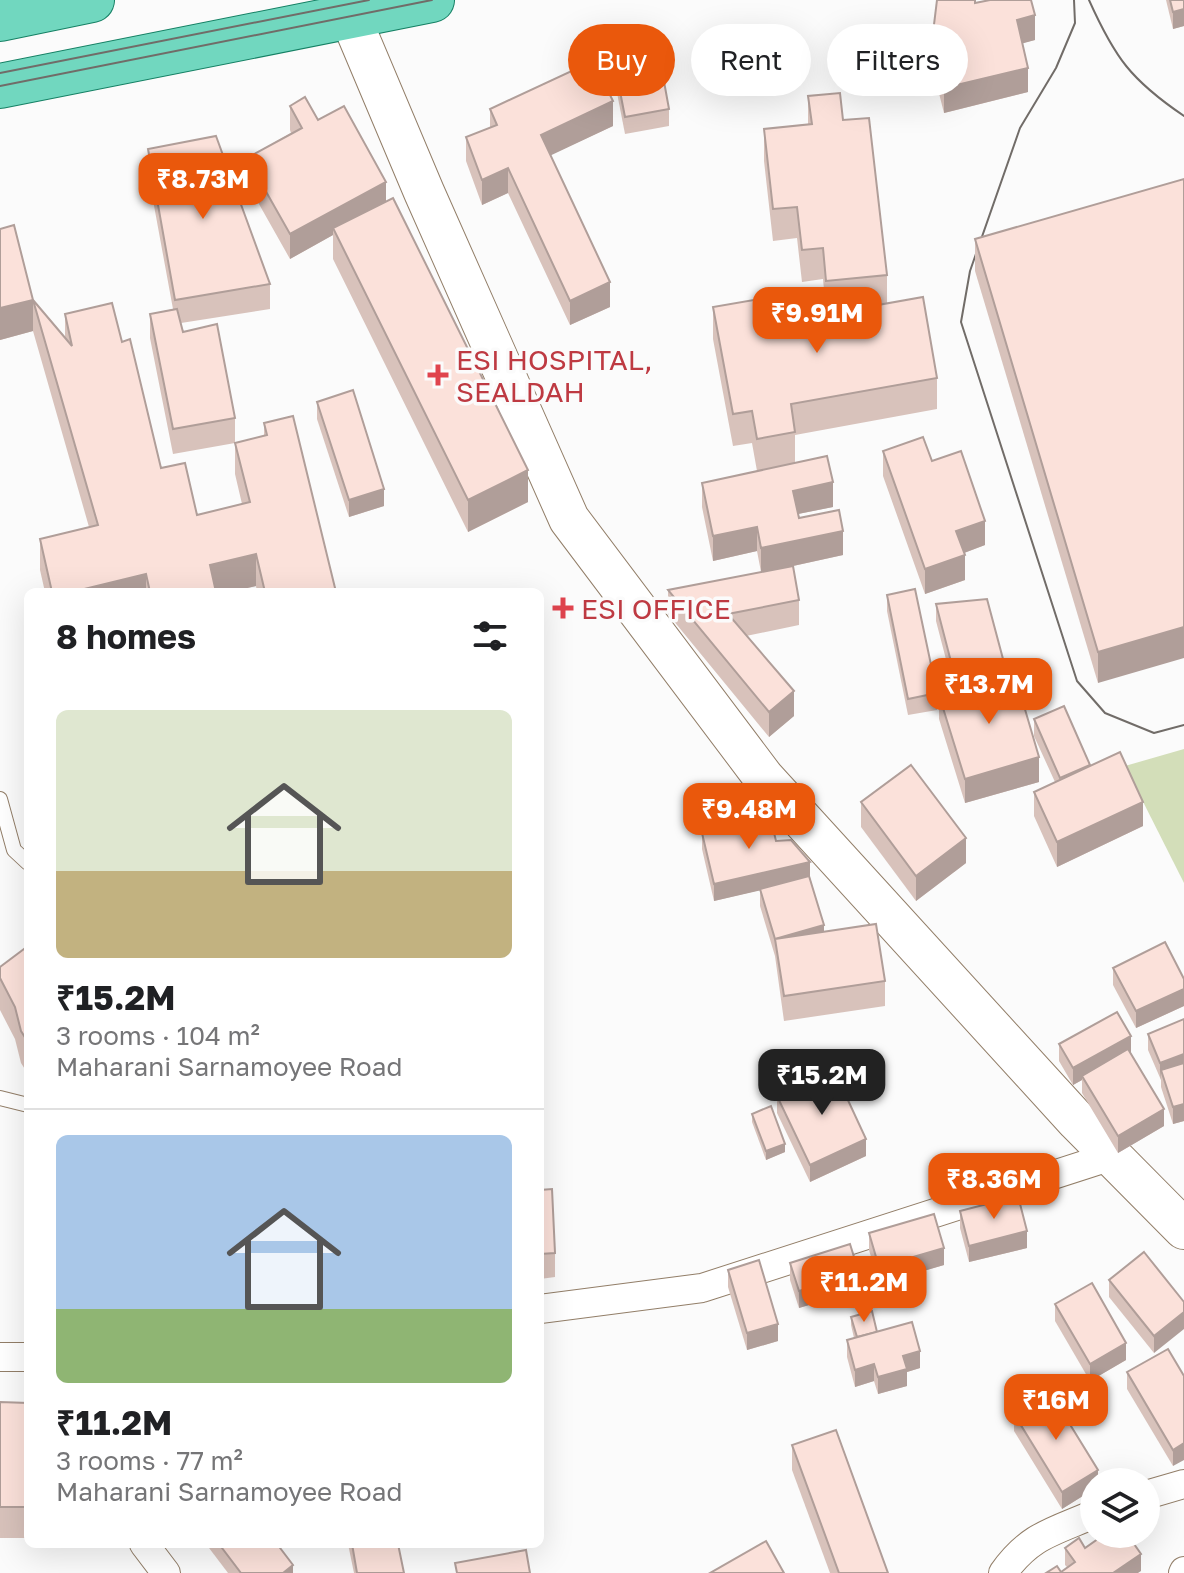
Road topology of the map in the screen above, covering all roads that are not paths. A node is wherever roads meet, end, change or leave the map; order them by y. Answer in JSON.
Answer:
{"nodes":[{"id":1,"x":432,"y":0,"type":"edge"},
{"id":2,"x":69,"y":2,"type":"edge"},
{"id":3,"x":346,"y":8,"type":"edge"},
{"id":4,"x":0,"y":19,"type":"edge"},
{"id":5,"x":0,"y":86,"type":"edge"},
{"id":6,"x":0,"y":799,"type":"edge"},
{"id":7,"x":24,"y":859,"type":"edge"},
{"id":8,"x":0,"y":1098,"type":"edge"},
{"id":9,"x":24,"y":1104,"type":"edge"},
{"id":10,"x":1112,"y":1156,"type":"junction"},
{"id":11,"x":1184,"y":1229,"type":"edge"},
{"id":12,"x":544,"y":1308,"type":"edge"},
{"id":13,"x":0,"y":1357,"type":"edge"},
{"id":14,"x":24,"y":1357,"type":"edge"},
{"id":15,"x":1184,"y":1484,"type":"edge"},
{"id":16,"x":1160,"y":1491,"type":"edge"},
{"id":17,"x":1080,"y":1520,"type":"edge"},
{"id":18,"x":147,"y":1548,"type":"edge"},
{"id":19,"x":166,"y":1573,"type":"edge"},
{"id":20,"x":1003,"y":1573,"type":"edge"}],
"edges":[{"from":1,"to":3,"type":"main road"},
{"from":2,"to":4,"type":"main road"},
{"from":3,"to":5,"type":"main road"},
{"from":3,"to":10,"type":"street"},
{"from":6,"to":7,"type":"lane"},
{"from":8,"to":9,"type":"lane"},
{"from":10,"to":11,"type":"street"},
{"from":10,"to":12,"type":"street"},
{"from":13,"to":14,"type":"street"},
{"from":15,"to":16,"type":"street"},
{"from":17,"to":20,"type":"street"},
{"from":18,"to":19,"type":"street"}]}
